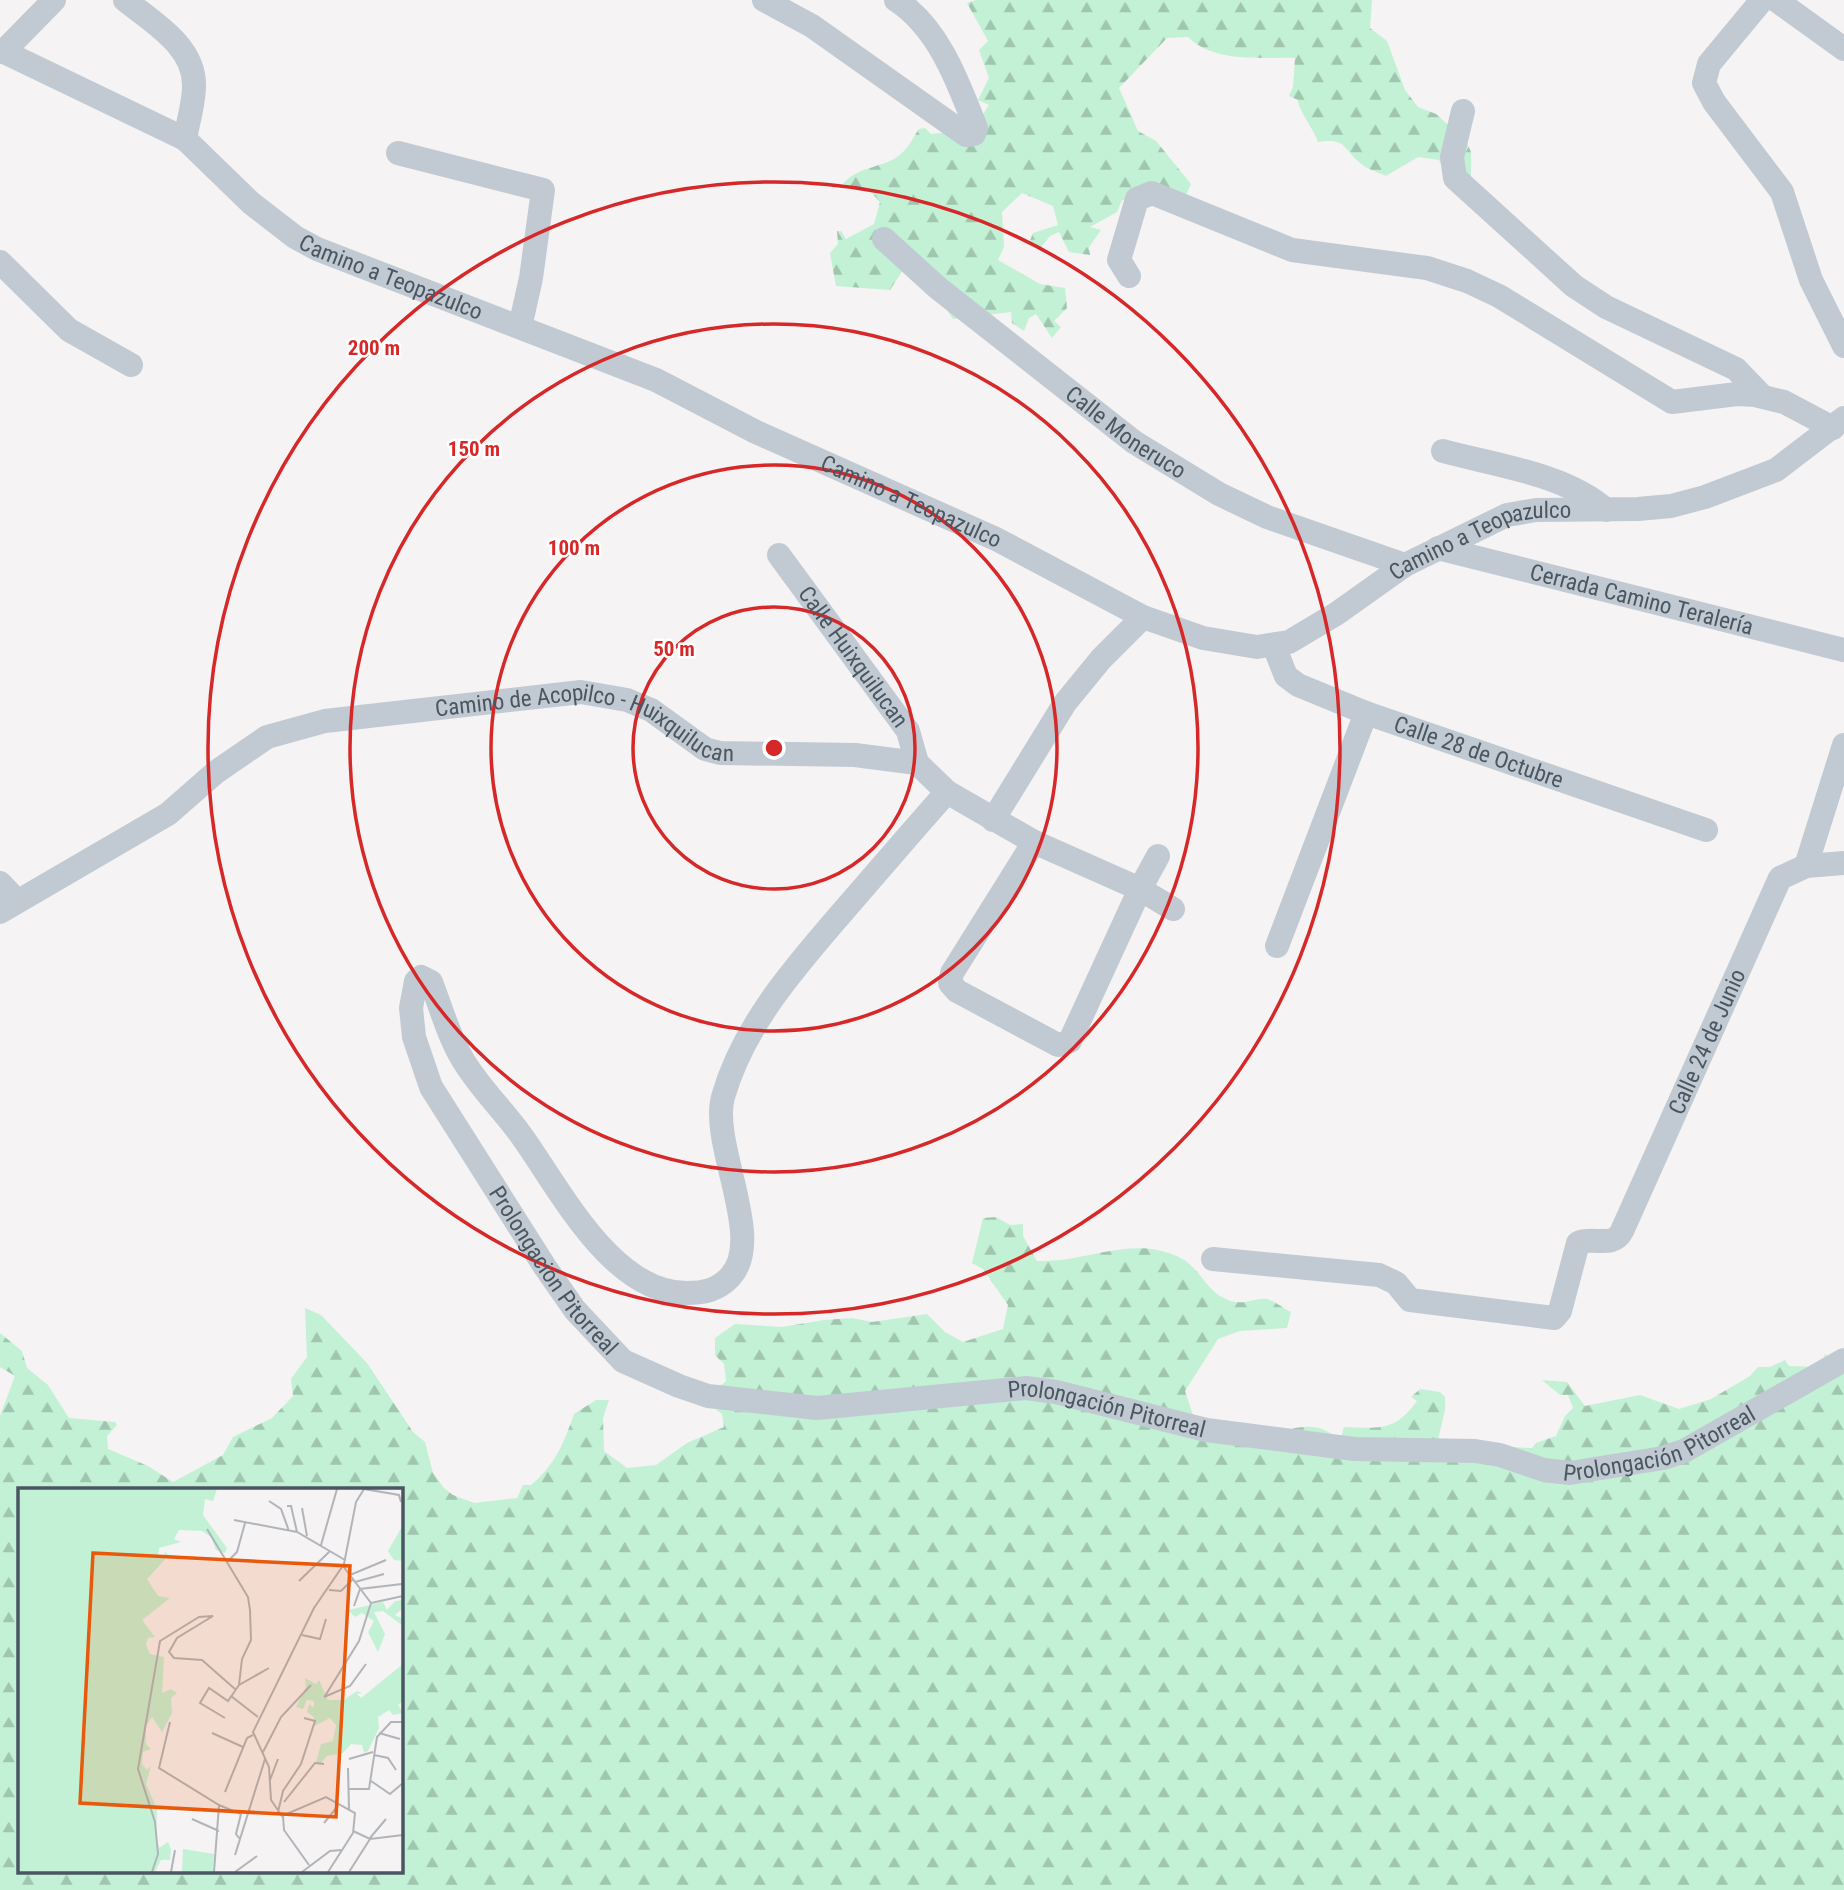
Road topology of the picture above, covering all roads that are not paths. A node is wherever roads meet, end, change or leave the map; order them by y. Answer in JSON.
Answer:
{"nodes":[{"id":1,"x":54,"y":0,"type":"edge"},
{"id":2,"x":125,"y":0,"type":"edge"},
{"id":3,"x":764,"y":0,"type":"edge"},
{"id":4,"x":896,"y":0,"type":"edge"},
{"id":5,"x":1762,"y":0,"type":"edge"},
{"id":6,"x":1776,"y":0,"type":"edge"},
{"id":7,"x":1844,"y":49,"type":"edge"},
{"id":8,"x":1,"y":51,"type":"edge"},
{"id":9,"x":1463,"y":111,"type":"dead end"},
{"id":10,"x":186,"y":139,"type":"junction"},
{"id":11,"x":398,"y":153,"type":"dead end"},
{"id":12,"x":884,"y":239,"type":"dead end"},
{"id":13,"x":0,"y":262,"type":"edge"},
{"id":14,"x":1129,"y":276,"type":"dead end"},
{"id":15,"x":520,"y":327,"type":"junction"},
{"id":16,"x":1844,"y":346,"type":"edge"},
{"id":17,"x":131,"y":365,"type":"dead end"},
{"id":18,"x":1762,"y":396,"type":"junction"},
{"id":19,"x":1839,"y":423,"type":"edge"},
{"id":20,"x":1443,"y":451,"type":"dead end"},
{"id":21,"x":1606,"y":510,"type":"junction"},
{"id":22,"x":1438,"y":548,"type":"junction"},
{"id":23,"x":779,"y":555,"type":"dead end"},
{"id":24,"x":1405,"y":565,"type":"junction"},
{"id":25,"x":1143,"y":617,"type":"junction"},
{"id":26,"x":1274,"y":646,"type":"junction"},
{"id":27,"x":1844,"y":650,"type":"edge"},
{"id":28,"x":1366,"y":713,"type":"junction"},
{"id":29,"x":1844,"y":745,"type":"edge"},
{"id":30,"x":917,"y":763,"type":"junction"},
{"id":31,"x":947,"y":792,"type":"junction"},
{"id":32,"x":993,"y":820,"type":"junction"},
{"id":33,"x":1706,"y":830,"type":"dead end"},
{"id":34,"x":1032,"y":846,"type":"junction"},
{"id":35,"x":1158,"y":856,"type":"dead end"},
{"id":36,"x":1844,"y":863,"type":"edge"},
{"id":37,"x":1806,"y":866,"type":"junction"},
{"id":38,"x":1140,"y":889,"type":"junction"},
{"id":39,"x":5,"y":899,"type":"edge"},
{"id":40,"x":1173,"y":909,"type":"dead end"},
{"id":41,"x":1277,"y":946,"type":"dead end"},
{"id":42,"x":1213,"y":1259,"type":"dead end"},
{"id":43,"x":1844,"y":1360,"type":"edge"}],
"edges":[{"from":1,"to":8,"type":"street"},
{"from":2,"to":10,"type":"street"},
{"from":3,"to":4,"type":"street"},
{"from":5,"to":16,"type":"street"},
{"from":6,"to":7,"type":"street"},
{"from":8,"to":10,"type":"street","name":"Camino a Teopazulco"},
{"from":9,"to":18,"type":"street"},
{"from":10,"to":15,"type":"street","name":"Camino a Teopazulco"},
{"from":11,"to":15,"type":"street"},
{"from":12,"to":24,"type":"street","name":"Calle Moneruco"},
{"from":13,"to":17,"type":"street"},
{"from":14,"to":18,"type":"street"},
{"from":15,"to":25,"type":"street","name":"Camino a Teopazulco"},
{"from":18,"to":19,"type":"street"},
{"from":19,"to":21,"type":"street","name":"Camino a Teopazulco"},
{"from":20,"to":21,"type":"street"},
{"from":21,"to":22,"type":"street","name":"Camino a Teopazulco"},
{"from":22,"to":24,"type":"street","name":"Camino a Teopazulco"},
{"from":22,"to":27,"type":"street","name":"Cerrada Camino Teralería"},
{"from":23,"to":30,"type":"street","name":"Calle Huixquilucan"},
{"from":24,"to":26,"type":"street","name":"Camino a Teopazulco"},
{"from":25,"to":26,"type":"street","name":"Camino a Teopazulco"},
{"from":25,"to":32,"type":"street"},
{"from":26,"to":28,"type":"street","name":"Calle 28 de Octubre"},
{"from":28,"to":33,"type":"street","name":"Calle 28 de Octubre"},
{"from":28,"to":41,"type":"street"},
{"from":29,"to":37,"type":"street"},
{"from":30,"to":31,"type":"street"},
{"from":30,"to":39,"type":"street","name":"Camino de Acopilco - Huixquilucan"},
{"from":31,"to":32,"type":"street"},
{"from":31,"to":43,"type":"street","name":"Prolongación Pitorreal"},
{"from":32,"to":34,"type":"street"},
{"from":34,"to":38,"type":"street"},
{"from":34,"to":38,"type":"street"},
{"from":35,"to":38,"type":"street"},
{"from":36,"to":37,"type":"street"},
{"from":37,"to":42,"type":"street","name":"Calle 24 de Junio"},
{"from":38,"to":40,"type":"street"}]}
